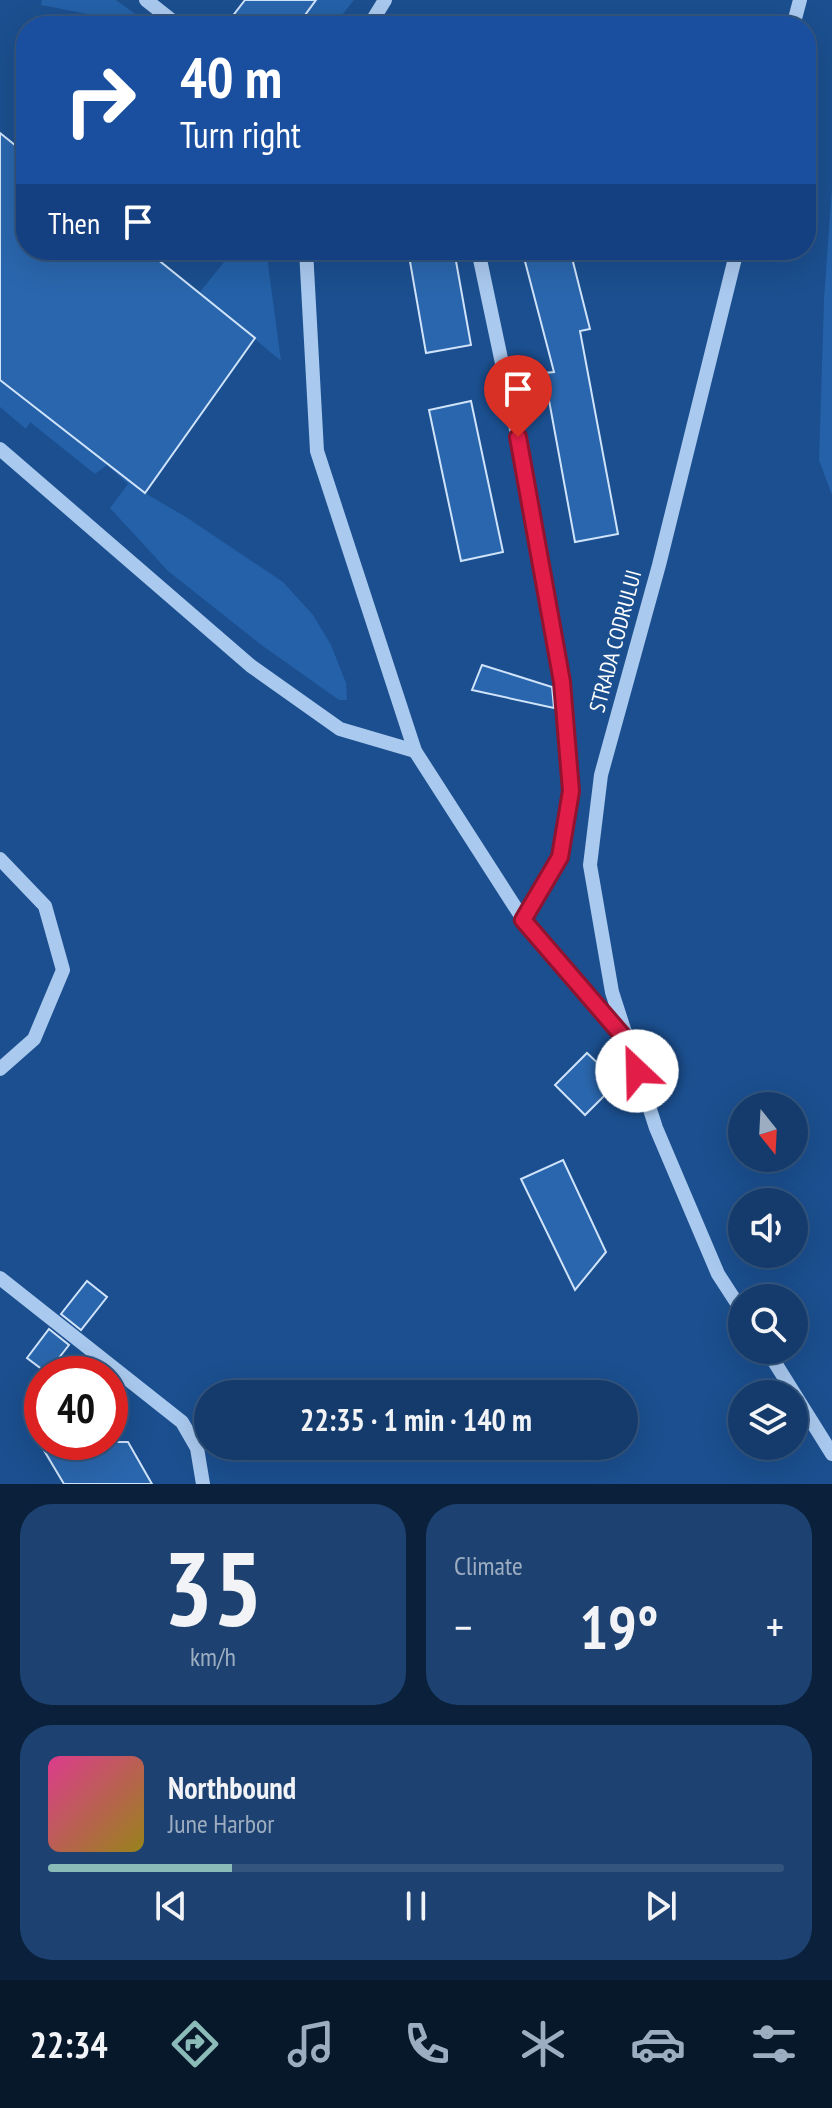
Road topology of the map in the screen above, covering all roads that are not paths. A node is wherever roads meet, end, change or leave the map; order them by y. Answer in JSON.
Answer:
{"nodes":[{"id":1,"x":146,"y":0,"type":"edge"},
{"id":2,"x":166,"y":16,"type":"edge"},
{"id":3,"x":307,"y":260,"type":"edge"},
{"id":4,"x":480,"y":260,"type":"edge"},
{"id":5,"x":735,"y":260,"type":"edge"},
{"id":6,"x":1,"y":454,"type":"edge"},
{"id":7,"x":415,"y":751,"type":"junction"},
{"id":8,"x":0,"y":859,"type":"edge"},
{"id":9,"x":523,"y":920,"type":"junction"},
{"id":10,"x":628,"y":1042,"type":"junction"},
{"id":11,"x":0,"y":1069,"type":"edge"},
{"id":12,"x":0,"y":1278,"type":"edge"},
{"id":13,"x":728,"y":1289,"type":"edge"},
{"id":14,"x":776,"y":1364,"type":"edge"},
{"id":15,"x":832,"y":1454,"type":"edge"},
{"id":16,"x":203,"y":1484,"type":"edge"}],
"edges":[{"from":1,"to":2,"type":"street"},
{"from":3,"to":7,"type":"street"},
{"from":4,"to":9,"type":"street"},
{"from":5,"to":10,"type":"street","name":"STRADA CODRULUI"},
{"from":6,"to":7,"type":"street"},
{"from":7,"to":9,"type":"street"},
{"from":8,"to":11,"type":"street"},
{"from":9,"to":10,"type":"street"},
{"from":10,"to":13,"type":"street","name":"STRADA CODRULUI"},
{"from":12,"to":16,"type":"street"},
{"from":14,"to":15,"type":"street"}]}
